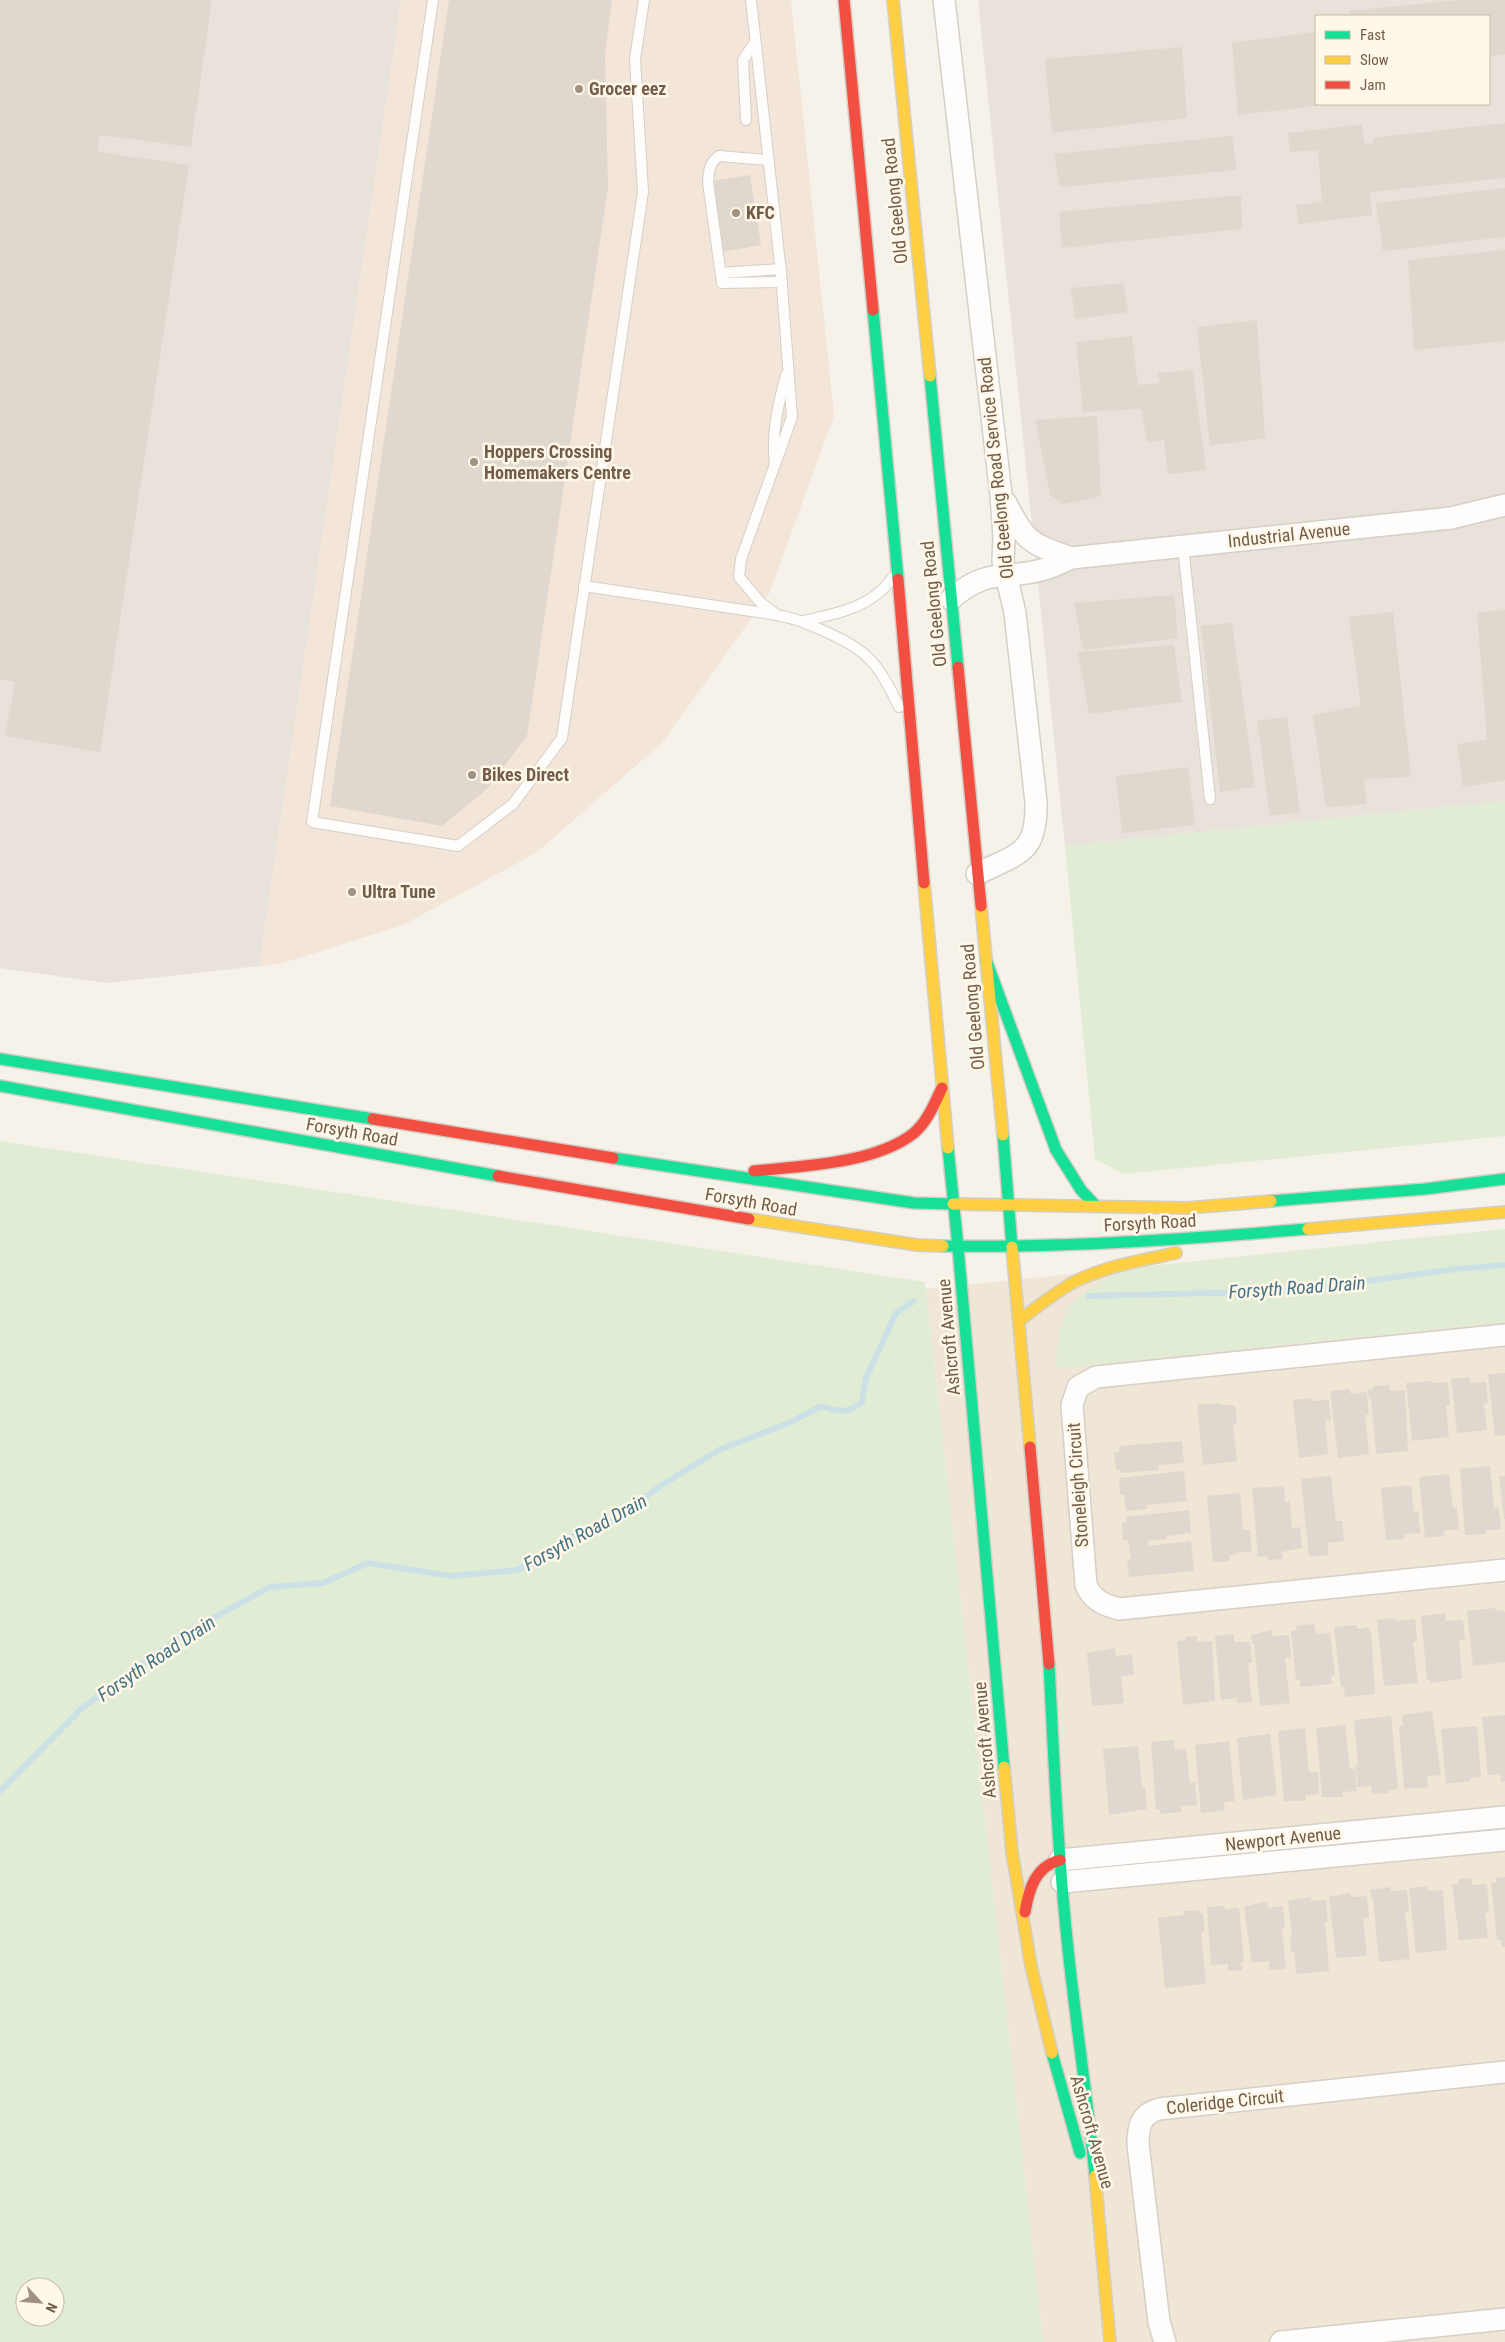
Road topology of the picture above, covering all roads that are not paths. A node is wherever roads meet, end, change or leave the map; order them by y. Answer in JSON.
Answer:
{"nodes":[{"id":1,"x":432,"y":0,"type":"edge"},
{"id":2,"x":644,"y":0,"type":"edge"},
{"id":3,"x":751,"y":0,"type":"edge"},
{"id":4,"x":844,"y":0,"type":"edge"},
{"id":5,"x":893,"y":0,"type":"edge"},
{"id":6,"x":944,"y":0,"type":"edge"},
{"id":7,"x":755,"y":42,"type":"junction"},
{"id":8,"x":746,"y":120,"type":"dead end"},
{"id":9,"x":768,"y":160,"type":"junction"},
{"id":10,"x":781,"y":269,"type":"junction"},
{"id":11,"x":721,"y":273,"type":"junction"},
{"id":12,"x":782,"y":282,"type":"junction"},
{"id":13,"x":788,"y":367,"type":"junction"},
{"id":14,"x":776,"y":467,"type":"junction"},
{"id":15,"x":1002,"y":495,"type":"junction"},
{"id":16,"x":1505,"y":505,"type":"edge"},
{"id":17,"x":1183,"y":546,"type":"junction"},
{"id":18,"x":1071,"y":558,"type":"junction"},
{"id":19,"x":897,"y":569,"type":"junction"},
{"id":20,"x":1004,"y":574,"type":"junction"},
{"id":21,"x":584,"y":586,"type":"junction"},
{"id":22,"x":951,"y":599,"type":"junction"},
{"id":23,"x":777,"y":614,"type":"junction"},
{"id":24,"x":803,"y":620,"type":"junction"},
{"id":25,"x":911,"y":732,"type":"junction"},
{"id":26,"x":1210,"y":799,"type":"dead end"},
{"id":27,"x":977,"y":874,"type":"junction"},
{"id":28,"x":986,"y":960,"type":"junction"},
{"id":29,"x":0,"y":1059,"type":"edge"},
{"id":30,"x":0,"y":1086,"type":"edge"},
{"id":31,"x":942,"y":1088,"type":"junction"},
{"id":32,"x":716,"y":1175,"type":"junction"},
{"id":33,"x":1505,"y":1179,"type":"edge"},
{"id":34,"x":1010,"y":1204,"type":"junction"},
{"id":35,"x":955,"y":1205,"type":"junction"},
{"id":36,"x":1096,"y":1206,"type":"junction"},
{"id":37,"x":1505,"y":1212,"type":"edge"},
{"id":38,"x":1270,"y":1232,"type":"junction"},
{"id":39,"x":1012,"y":1246,"type":"junction"},
{"id":40,"x":958,"y":1247,"type":"junction"},
{"id":41,"x":1019,"y":1321,"type":"junction"},
{"id":42,"x":1505,"y":1335,"type":"edge"},
{"id":43,"x":1505,"y":1570,"type":"edge"},
{"id":44,"x":1505,"y":1816,"type":"edge"},
{"id":45,"x":1505,"y":1840,"type":"edge"},
{"id":46,"x":1060,"y":1860,"type":"junction"},
{"id":47,"x":1062,"y":1882,"type":"junction"},
{"id":48,"x":1024,"y":1924,"type":"junction"},
{"id":49,"x":1505,"y":2072,"type":"edge"},
{"id":50,"x":1099,"y":2221,"type":"junction"},
{"id":51,"x":1505,"y":2319,"type":"edge"},
{"id":52,"x":1110,"y":2342,"type":"edge"},
{"id":53,"x":1165,"y":2342,"type":"edge"},
{"id":54,"x":1281,"y":2342,"type":"edge"}],
"edges":[{"from":1,"to":21,"type":"lane"},
{"from":2,"to":21,"type":"lane"},
{"from":3,"to":7,"type":"lane"},
{"from":4,"to":19,"type":"main road","name":"Old Geelong Road"},
{"from":5,"to":22,"type":"main road","name":"Old Geelong Road"},
{"from":6,"to":15,"type":"street","name":"Old Geelong Road Service Road"},
{"from":7,"to":8,"type":"lane"},
{"from":7,"to":9,"type":"lane"},
{"from":9,"to":10,"type":"lane"},
{"from":9,"to":11,"type":"lane"},
{"from":10,"to":11,"type":"lane"},
{"from":10,"to":12,"type":"lane"},
{"from":11,"to":12,"type":"lane"},
{"from":12,"to":13,"type":"lane"},
{"from":13,"to":14,"type":"lane"},
{"from":13,"to":14,"type":"lane"},
{"from":14,"to":23,"type":"lane"},
{"from":15,"to":18,"type":"street","name":"Industrial Avenue"},
{"from":15,"to":20,"type":"street","name":"Old Geelong Road Service Road"},
{"from":16,"to":17,"type":"street","name":"Industrial Avenue"},
{"from":17,"to":18,"type":"street","name":"Industrial Avenue"},
{"from":17,"to":26,"type":"lane"},
{"from":18,"to":20,"type":"street","name":"Industrial Avenue"},
{"from":19,"to":24,"type":"lane"},
{"from":19,"to":25,"type":"main road","name":"Old Geelong Road"},
{"from":20,"to":22,"type":"street","name":"Industrial Avenue"},
{"from":20,"to":27,"type":"street","name":"Old Geelong Road Service Road"},
{"from":21,"to":23,"type":"lane"},
{"from":22,"to":27,"type":"main road","name":"Old Geelong Road"},
{"from":23,"to":24,"type":"lane"},
{"from":24,"to":25,"type":"lane"},
{"from":25,"to":31,"type":"main road","name":"Old Geelong Road"},
{"from":27,"to":28,"type":"main road","name":"Old Geelong Road"},
{"from":28,"to":34,"type":"main road","name":"Old Geelong Road"},
{"from":28,"to":36,"type":"main road"},
{"from":29,"to":32,"type":"main road","name":"Forsyth Road"},
{"from":30,"to":40,"type":"main road","name":"Forsyth Road"},
{"from":31,"to":32,"type":"main road"},
{"from":31,"to":35,"type":"main road","name":"Old Geelong Road"},
{"from":32,"to":35,"type":"main road","name":"Forsyth Road"},
{"from":33,"to":36,"type":"main road","name":"Forsyth Road"},
{"from":34,"to":35,"type":"main road","name":"Forsyth Road"},
{"from":34,"to":36,"type":"main road","name":"Forsyth Road"},
{"from":34,"to":39,"type":"main road","name":"Old Geelong Road"},
{"from":35,"to":40,"type":"main road","name":"Ashcroft Avenue"},
{"from":37,"to":38,"type":"main road","name":"Forsyth Road"},
{"from":38,"to":39,"type":"main road","name":"Forsyth Road"},
{"from":38,"to":41,"type":"main road"},
{"from":39,"to":40,"type":"main road","name":"Forsyth Road"},
{"from":39,"to":41,"type":"main road","name":"Ashcroft Avenue"},
{"from":40,"to":48,"type":"main road","name":"Ashcroft Avenue"},
{"from":41,"to":46,"type":"main road","name":"Ashcroft Avenue"},
{"from":42,"to":43,"type":"street","name":"Stoneleigh Circuit"},
{"from":44,"to":46,"type":"street","name":"Newport Avenue"},
{"from":45,"to":47,"type":"street","name":"Newport Avenue"},
{"from":46,"to":47,"type":"main road","name":"Ashcroft Avenue"},
{"from":46,"to":48,"type":"main road"},
{"from":47,"to":50,"type":"main road","name":"Ashcroft Avenue"},
{"from":48,"to":50,"type":"main road","name":"Ashcroft Avenue"},
{"from":49,"to":53,"type":"street","name":"Coleridge Circuit"},
{"from":50,"to":52,"type":"main road","name":"Ashcroft Avenue"},
{"from":51,"to":54,"type":"street"}]}
